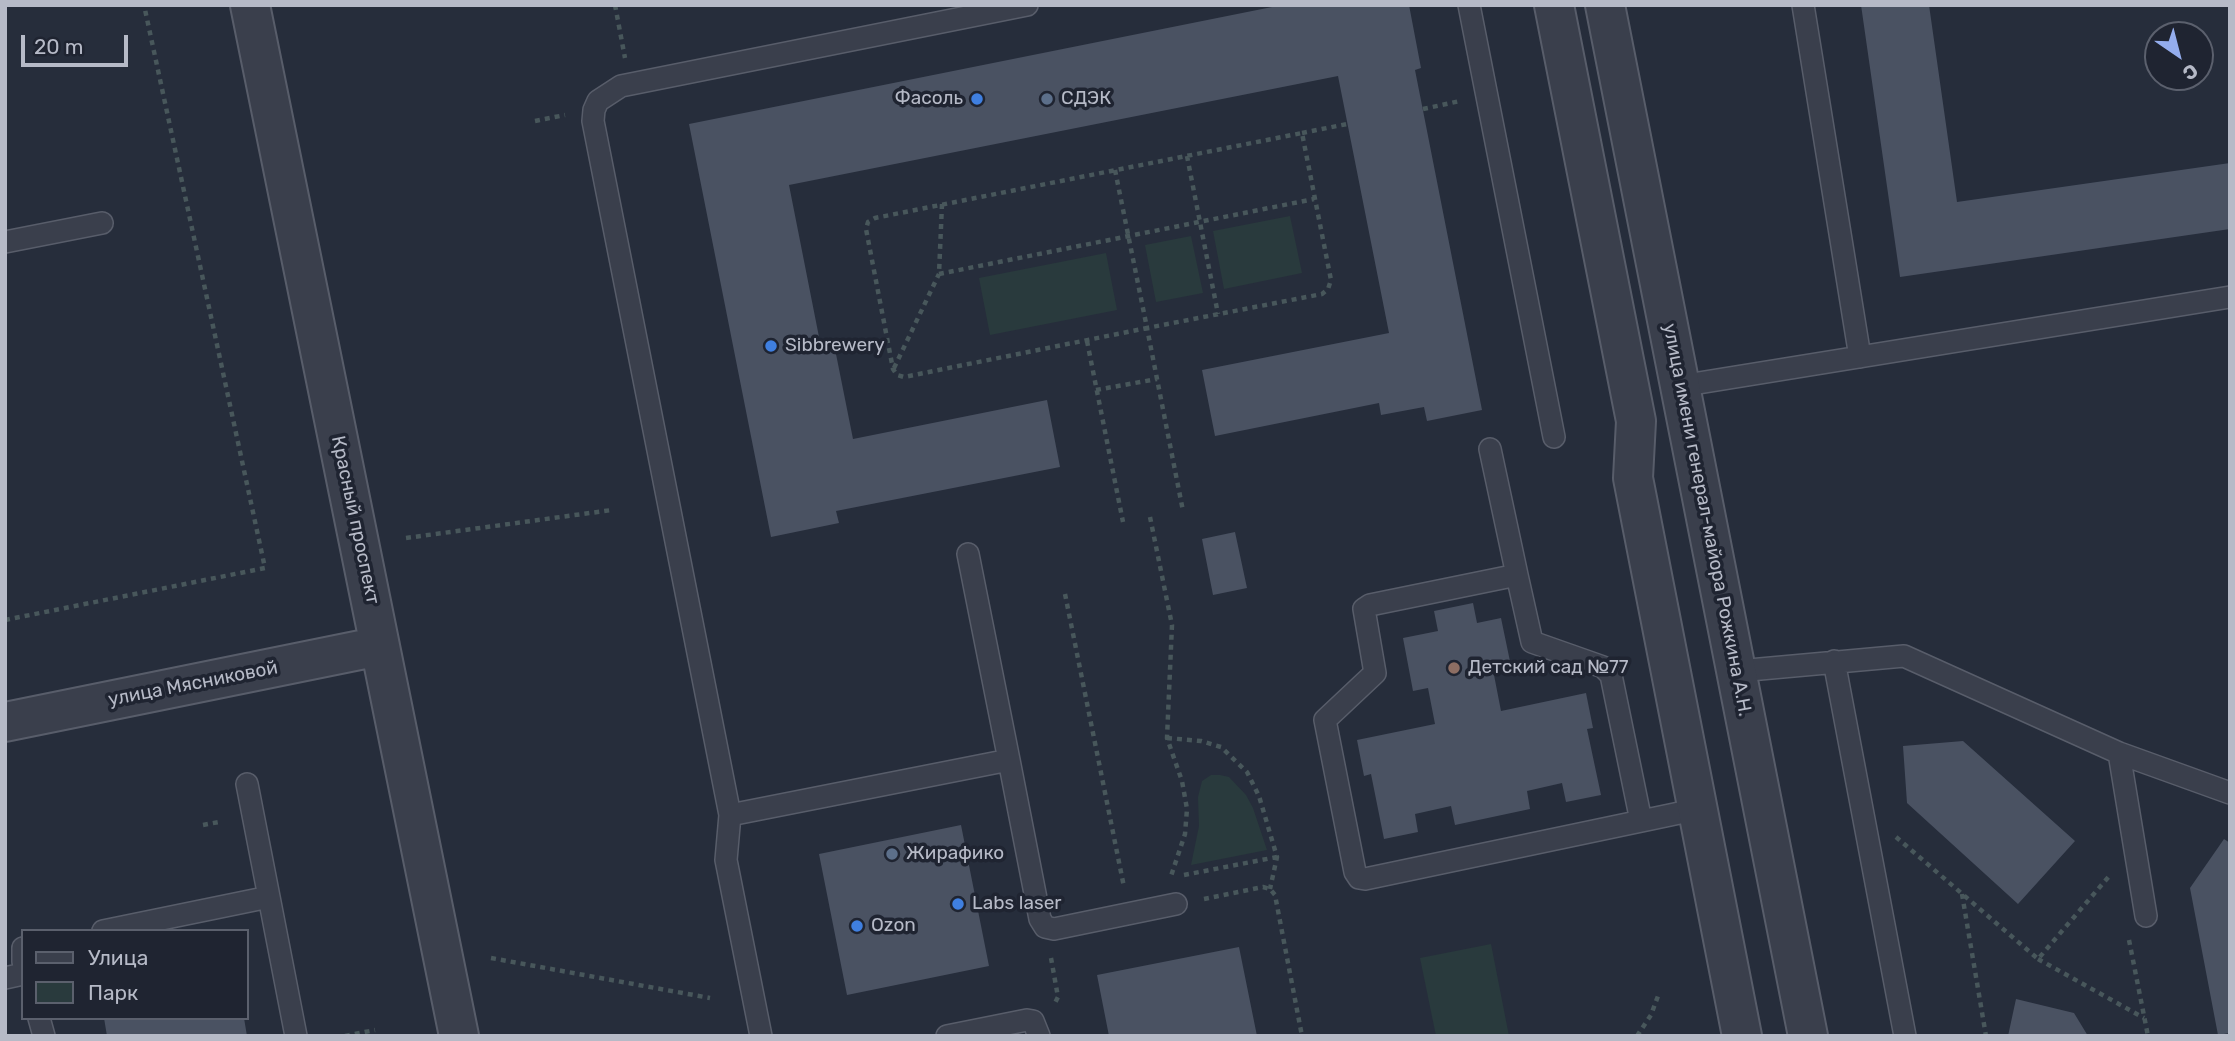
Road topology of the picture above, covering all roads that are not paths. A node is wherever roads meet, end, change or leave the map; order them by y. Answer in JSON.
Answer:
{"nodes":[{"id":1,"x":250,"y":5,"type":"edge"},
{"id":2,"x":1027,"y":5,"type":"edge"},
{"id":3,"x":1469,"y":5,"type":"edge"},
{"id":4,"x":1554,"y":5,"type":"edge"},
{"id":5,"x":1605,"y":5,"type":"edge"},
{"id":6,"x":1803,"y":5,"type":"edge"},
{"id":7,"x":102,"y":222,"type":"dead end"},
{"id":8,"x":5,"y":242,"type":"edge"},
{"id":9,"x":2230,"y":297,"type":"edge"},
{"id":10,"x":1860,"y":357,"type":"junction"},
{"id":11,"x":1680,"y":386,"type":"junction"},
{"id":12,"x":1554,"y":437,"type":"dead end"},
{"id":13,"x":1490,"y":449,"type":"dead end"},
{"id":14,"x":968,"y":554,"type":"dead end"},
{"id":15,"x":1517,"y":575,"type":"junction"},
{"id":16,"x":380,"y":646,"type":"junction"},
{"id":17,"x":1834,"y":661,"type":"junction"},
{"id":18,"x":1738,"y":671,"type":"junction"},
{"id":19,"x":5,"y":722,"type":"edge"},
{"id":20,"x":2119,"y":753,"type":"junction"},
{"id":21,"x":1009,"y":760,"type":"junction"},
{"id":22,"x":247,"y":784,"type":"dead end"},
{"id":23,"x":2230,"y":793,"type":"edge"},
{"id":24,"x":1698,"y":809,"type":"junction"},
{"id":25,"x":730,"y":815,"type":"junction"},
{"id":26,"x":1641,"y":821,"type":"junction"},
{"id":27,"x":269,"y":897,"type":"junction"},
{"id":28,"x":1176,"y":904,"type":"road end"},
{"id":29,"x":2146,"y":916,"type":"road end"},
{"id":30,"x":113,"y":929,"type":"edge"},
{"id":31,"x":1036,"y":1029,"type":"edge"},
{"id":32,"x":296,"y":1036,"type":"edge"},
{"id":33,"x":459,"y":1036,"type":"edge"},
{"id":34,"x":761,"y":1036,"type":"edge"},
{"id":35,"x":947,"y":1036,"type":"edge"},
{"id":36,"x":1742,"y":1036,"type":"edge"},
{"id":37,"x":1808,"y":1036,"type":"edge"},
{"id":38,"x":1905,"y":1036,"type":"edge"}],
"edges":[{"from":1,"to":16,"type":"street","name":"Красный проспект"},
{"from":2,"to":25,"type":"lane"},
{"from":3,"to":12,"type":"lane"},
{"from":4,"to":24,"type":"street"},
{"from":5,"to":11,"type":"street","name":"улица имени генерал-майора Рожкина А.Н."},
{"from":6,"to":10,"type":"lane"},
{"from":7,"to":8,"type":"lane"},
{"from":9,"to":10,"type":"lane"},
{"from":10,"to":11,"type":"lane"},
{"from":11,"to":18,"type":"street","name":"улица имени генерал-майора Рожкина А.Н."},
{"from":13,"to":15,"type":"lane"},
{"from":14,"to":21,"type":"lane"},
{"from":15,"to":26,"type":"lane"},
{"from":15,"to":26,"type":"lane"},
{"from":16,"to":19,"type":"street","name":"улица Мясниковой"},
{"from":16,"to":33,"type":"street","name":"Красный проспект"},
{"from":17,"to":18,"type":"lane"},
{"from":17,"to":20,"type":"lane"},
{"from":17,"to":38,"type":"lane"},
{"from":18,"to":37,"type":"street","name":"улица имени генерал-майора Рожкина А.Н."},
{"from":20,"to":23,"type":"lane"},
{"from":20,"to":29,"type":"lane"},
{"from":21,"to":25,"type":"lane"},
{"from":21,"to":28,"type":"lane"},
{"from":22,"to":27,"type":"lane"},
{"from":24,"to":26,"type":"lane"},
{"from":24,"to":36,"type":"street"},
{"from":25,"to":34,"type":"lane"},
{"from":27,"to":30,"type":"lane"},
{"from":27,"to":32,"type":"lane"},
{"from":31,"to":35,"type":"lane"}]}
